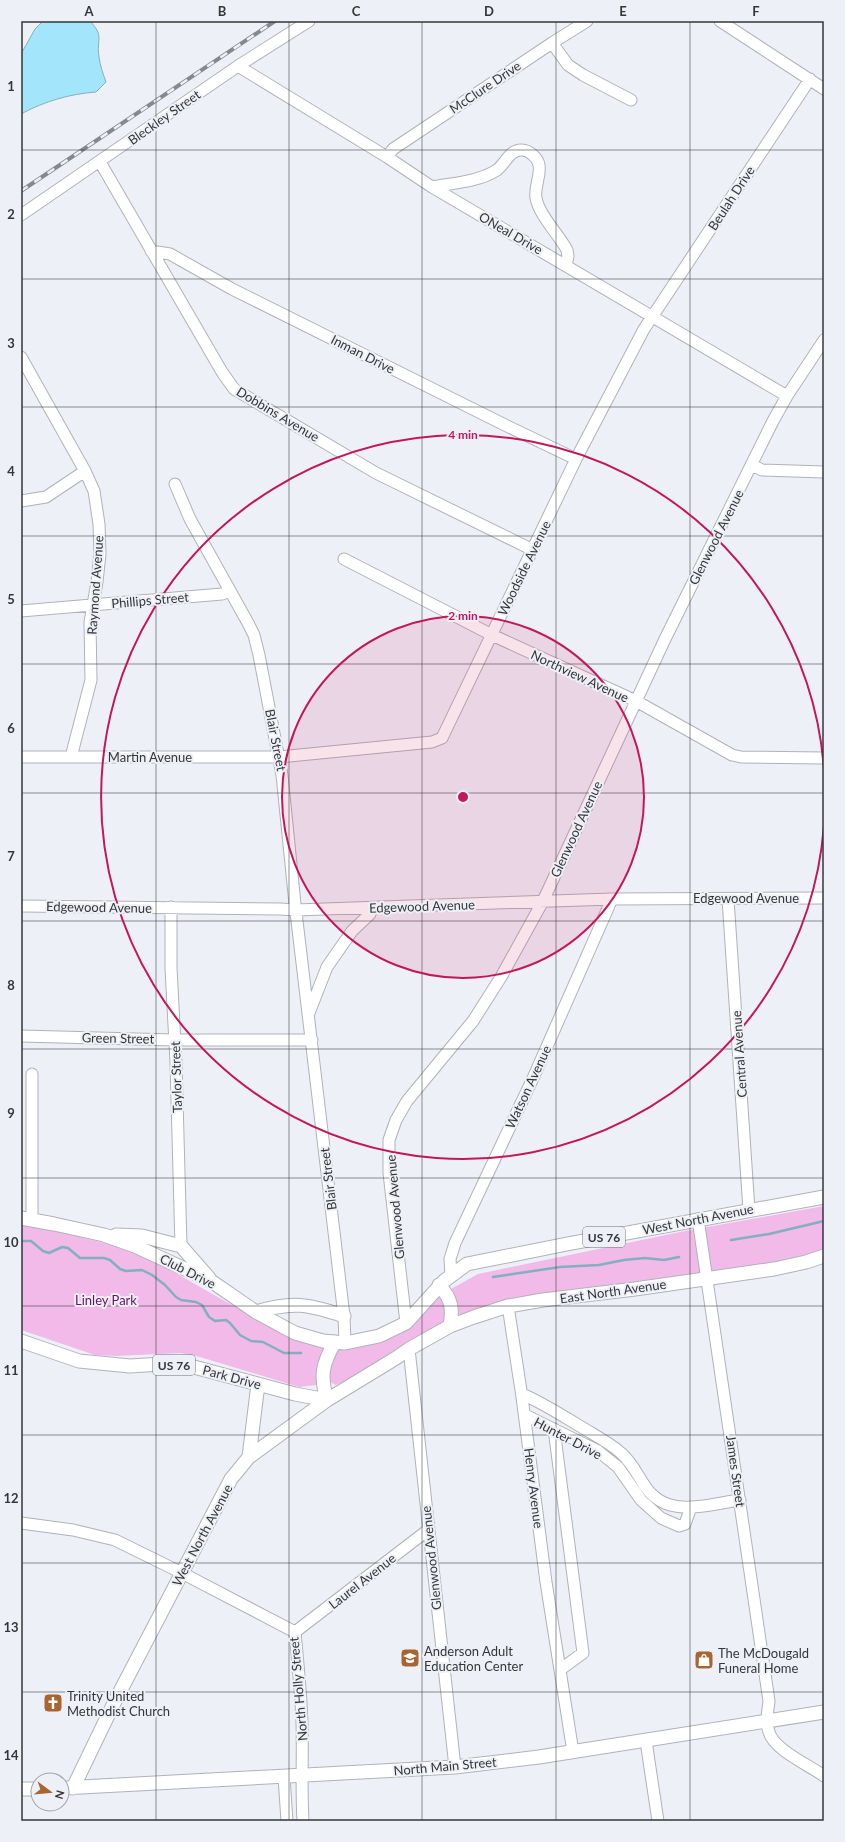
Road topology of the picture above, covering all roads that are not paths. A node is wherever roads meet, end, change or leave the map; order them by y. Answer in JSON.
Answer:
{"nodes":[{"id":1,"x":308,"y":21,"type":"edge"},
{"id":2,"x":587,"y":21,"type":"edge"},
{"id":3,"x":720,"y":21,"type":"edge"},
{"id":4,"x":552,"y":42,"type":"junction"},
{"id":5,"x":238,"y":66,"type":"junction"},
{"id":6,"x":810,"y":79,"type":"junction"},
{"id":7,"x":824,"y":89,"type":"edge"},
{"id":8,"x":631,"y":100,"type":"dead end"},
{"id":9,"x":387,"y":157,"type":"junction"},
{"id":10,"x":100,"y":162,"type":"junction"},
{"id":11,"x":432,"y":187,"type":"junction"},
{"id":12,"x":21,"y":215,"type":"edge"},
{"id":13,"x":151,"y":251,"type":"junction"},
{"id":14,"x":566,"y":265,"type":"junction"},
{"id":15,"x":652,"y":317,"type":"junction"},
{"id":16,"x":824,"y":340,"type":"edge"},
{"id":17,"x":21,"y":358,"type":"edge"},
{"id":18,"x":787,"y":396,"type":"junction"},
{"id":19,"x":576,"y":459,"type":"junction"},
{"id":20,"x":752,"y":466,"type":"junction"},
{"id":21,"x":85,"y":471,"type":"junction"},
{"id":22,"x":824,"y":472,"type":"edge"},
{"id":23,"x":174,"y":484,"type":"dead end"},
{"id":24,"x":21,"y":501,"type":"edge"},
{"id":25,"x":533,"y":550,"type":"junction"},
{"id":26,"x":344,"y":559,"type":"dead end"},
{"id":27,"x":230,"y":591,"type":"junction"},
{"id":28,"x":92,"y":605,"type":"junction"},
{"id":29,"x":21,"y":611,"type":"edge"},
{"id":30,"x":492,"y":635,"type":"junction"},
{"id":31,"x":636,"y":701,"type":"junction"},
{"id":32,"x":21,"y":757,"type":"edge"},
{"id":33,"x":71,"y":757,"type":"junction"},
{"id":34,"x":279,"y":757,"type":"junction"},
{"id":35,"x":824,"y":758,"type":"edge"},
{"id":36,"x":824,"y":898,"type":"edge"},
{"id":37,"x":612,"y":899,"type":"junction"},
{"id":38,"x":728,"y":899,"type":"junction"},
{"id":39,"x":543,"y":901,"type":"junction"},
{"id":40,"x":21,"y":906,"type":"edge"},
{"id":41,"x":171,"y":907,"type":"junction"},
{"id":42,"x":372,"y":908,"type":"junction"},
{"id":43,"x":296,"y":910,"type":"junction"},
{"id":44,"x":308,"y":1015,"type":"junction"},
{"id":45,"x":21,"y":1036,"type":"edge"},
{"id":46,"x":175,"y":1040,"type":"junction"},
{"id":47,"x":312,"y":1040,"type":"junction"},
{"id":48,"x":32,"y":1074,"type":"dead end"},
{"id":49,"x":824,"y":1197,"type":"edge"},
{"id":50,"x":749,"y":1210,"type":"junction"},
{"id":51,"x":26,"y":1219,"type":"edge"},
{"id":52,"x":698,"y":1220,"type":"junction"},
{"id":53,"x":104,"y":1235,"type":"junction"},
{"id":54,"x":181,"y":1246,"type":"junction"},
{"id":55,"x":824,"y":1256,"type":"edge"},
{"id":56,"x":451,"y":1276,"type":"junction"},
{"id":57,"x":707,"y":1278,"type":"junction"},
{"id":58,"x":211,"y":1281,"type":"junction"},
{"id":59,"x":439,"y":1285,"type":"junction"},
{"id":60,"x":508,"y":1306,"type":"junction"},
{"id":61,"x":256,"y":1312,"type":"junction"},
{"id":62,"x":344,"y":1316,"type":"junction"},
{"id":63,"x":406,"y":1323,"type":"junction"},
{"id":64,"x":450,"y":1326,"type":"junction"},
{"id":65,"x":21,"y":1341,"type":"edge"},
{"id":66,"x":340,"y":1342,"type":"junction"},
{"id":67,"x":408,"y":1349,"type":"junction"},
{"id":68,"x":258,"y":1384,"type":"junction"},
{"id":69,"x":522,"y":1394,"type":"junction"},
{"id":70,"x":326,"y":1400,"type":"junction"},
{"id":71,"x":525,"y":1415,"type":"junction"},
{"id":72,"x":554,"y":1429,"type":"junction"},
{"id":73,"x":249,"y":1457,"type":"junction"},
{"id":74,"x":740,"y":1500,"type":"junction"},
{"id":75,"x":691,"y":1507,"type":"junction"},
{"id":76,"x":21,"y":1523,"type":"edge"},
{"id":77,"x":428,"y":1530,"type":"junction"},
{"id":78,"x":182,"y":1573,"type":"junction"},
{"id":79,"x":295,"y":1632,"type":"junction"},
{"id":80,"x":561,"y":1669,"type":"junction"},
{"id":81,"x":824,"y":1712,"type":"edge"},
{"id":82,"x":767,"y":1722,"type":"junction"},
{"id":83,"x":646,"y":1741,"type":"junction"},
{"id":84,"x":572,"y":1752,"type":"junction"},
{"id":85,"x":455,"y":1767,"type":"junction"},
{"id":86,"x":303,"y":1776,"type":"junction"},
{"id":87,"x":824,"y":1776,"type":"edge"},
{"id":88,"x":284,"y":1777,"type":"junction"},
{"id":89,"x":70,"y":1784,"type":"edge"},
{"id":90,"x":70,"y":1788,"type":"edge"},
{"id":91,"x":287,"y":1821,"type":"edge"},
{"id":92,"x":303,"y":1821,"type":"edge"},
{"id":93,"x":658,"y":1821,"type":"edge"}],
"edges":[{"from":1,"to":5,"type":"street","name":"Bleckley Street"},
{"from":2,"to":4,"type":"street","name":"McClure Drive"},
{"from":3,"to":6,"type":"street"},
{"from":4,"to":8,"type":"street"},
{"from":4,"to":9,"type":"street","name":"McClure Drive"},
{"from":5,"to":9,"type":"street","name":"ONeal Drive"},
{"from":5,"to":10,"type":"street","name":"Bleckley Street"},
{"from":6,"to":7,"type":"street"},
{"from":6,"to":15,"type":"street","name":"Beulah Drive"},
{"from":9,"to":11,"type":"street","name":"ONeal Drive"},
{"from":10,"to":12,"type":"street","name":"Bleckley Street"},
{"from":10,"to":13,"type":"street","name":"Dobbins Avenue"},
{"from":11,"to":14,"type":"street","name":"ONeal Drive"},
{"from":11,"to":14,"type":"street"},
{"from":13,"to":19,"type":"street","name":"Inman Drive"},
{"from":13,"to":25,"type":"street","name":"Dobbins Avenue"},
{"from":14,"to":15,"type":"street","name":"ONeal Drive"},
{"from":15,"to":18,"type":"street","name":"ONeal Drive"},
{"from":15,"to":19,"type":"street","name":"Woodside Avenue"},
{"from":16,"to":18,"type":"street","name":"Glenwood Avenue"},
{"from":17,"to":21,"type":"street","name":"Raymond Avenue"},
{"from":18,"to":20,"type":"street","name":"Glenwood Avenue"},
{"from":19,"to":25,"type":"street","name":"Woodside Avenue"},
{"from":20,"to":22,"type":"street"},
{"from":20,"to":31,"type":"street","name":"Glenwood Avenue"},
{"from":21,"to":24,"type":"street"},
{"from":21,"to":28,"type":"street","name":"Raymond Avenue"},
{"from":23,"to":27,"type":"street","name":"Blair Street"},
{"from":25,"to":30,"type":"street","name":"Woodside Avenue"},
{"from":26,"to":30,"type":"street","name":"Northview Avenue"},
{"from":27,"to":28,"type":"street","name":"Phillips Street"},
{"from":27,"to":34,"type":"street","name":"Blair Street"},
{"from":28,"to":29,"type":"street","name":"Phillips Street"},
{"from":28,"to":33,"type":"street","name":"Raymond Avenue"},
{"from":30,"to":31,"type":"street","name":"Northview Avenue"},
{"from":30,"to":34,"type":"street","name":"Woodside Avenue"},
{"from":31,"to":35,"type":"street","name":"Northview Avenue"},
{"from":31,"to":39,"type":"street","name":"Glenwood Avenue"},
{"from":32,"to":33,"type":"street","name":"Martin Avenue"},
{"from":33,"to":34,"type":"street","name":"Martin Avenue"},
{"from":34,"to":43,"type":"street","name":"Blair Street"},
{"from":36,"to":38,"type":"street","name":"Edgewood Avenue"},
{"from":37,"to":38,"type":"street","name":"Edgewood Avenue"},
{"from":37,"to":39,"type":"street","name":"Edgewood Avenue"},
{"from":37,"to":56,"type":"street","name":"Watson Avenue"},
{"from":38,"to":50,"type":"street","name":"Central Avenue"},
{"from":39,"to":42,"type":"street","name":"Edgewood Avenue"},
{"from":39,"to":63,"type":"street","name":"Glenwood Avenue"},
{"from":40,"to":41,"type":"street","name":"Edgewood Avenue"},
{"from":41,"to":43,"type":"street","name":"Edgewood Avenue"},
{"from":41,"to":46,"type":"street","name":"Taylor Street"},
{"from":42,"to":43,"type":"street","name":"Edgewood Avenue"},
{"from":42,"to":44,"type":"street"},
{"from":43,"to":44,"type":"street","name":"Blair Street"},
{"from":44,"to":47,"type":"street","name":"Blair Street"},
{"from":45,"to":46,"type":"street","name":"Green Street"},
{"from":46,"to":47,"type":"street","name":"Green Street"},
{"from":46,"to":54,"type":"street","name":"Taylor Street"},
{"from":47,"to":62,"type":"street","name":"Blair Street"},
{"from":48,"to":51,"type":"street"},
{"from":49,"to":50,"type":"main road","name":"West North Avenue","number":"US 76"},
{"from":50,"to":52,"type":"main road","name":"West North Avenue","number":"US 76"},
{"from":51,"to":53,"type":"main road","name":"Club Drive","number":"US 76"},
{"from":52,"to":56,"type":"main road","name":"West North Avenue","number":"US 76"},
{"from":52,"to":57,"type":"street","name":"James Street"},
{"from":53,"to":54,"type":"main road"},
{"from":53,"to":58,"type":"main road","name":"Club Drive","number":"US 76"},
{"from":54,"to":58,"type":"main road"},
{"from":55,"to":57,"type":"main road","name":"East North Avenue"},
{"from":56,"to":59,"type":"main road","name":"West North Avenue","number":"US 76"},
{"from":57,"to":60,"type":"main road","name":"East North Avenue"},
{"from":57,"to":74,"type":"street","name":"James Street"},
{"from":58,"to":61,"type":"main road","name":"Club Drive","number":"US 76"},
{"from":59,"to":63,"type":"main road","name":"West North Avenue","number":"US 76"},
{"from":59,"to":64,"type":"main road"},
{"from":60,"to":64,"type":"main road","name":"East North Avenue"},
{"from":60,"to":69,"type":"street","name":"Henry Avenue"},
{"from":61,"to":62,"type":"main road"},
{"from":61,"to":66,"type":"main road","name":"Club Drive","number":"US 76"},
{"from":62,"to":66,"type":"street","name":"Blair Street"},
{"from":63,"to":66,"type":"main road","number":"US 76"},
{"from":64,"to":67,"type":"main road","name":"East North Avenue"},
{"from":65,"to":68,"type":"main road","name":"Park Drive","number":"US 76"},
{"from":66,"to":70,"type":"main road"},
{"from":67,"to":70,"type":"main road","name":"West North Avenue"},
{"from":67,"to":77,"type":"street","name":"Glenwood Avenue"},
{"from":68,"to":70,"type":"main road","name":"Park Drive","number":"US 76"},
{"from":68,"to":73,"type":"main road"},
{"from":69,"to":71,"type":"street","name":"Henry Avenue"},
{"from":69,"to":75,"type":"street","name":"Hunter Drive"},
{"from":70,"to":73,"type":"main road","name":"West North Avenue"},
{"from":71,"to":72,"type":"street","name":"Hunter Drive"},
{"from":71,"to":80,"type":"street","name":"Henry Avenue"},
{"from":72,"to":75,"type":"street","name":"Hunter Drive"},
{"from":72,"to":80,"type":"street","name":"Henry Avenue"},
{"from":73,"to":78,"type":"main road","name":"West North Avenue"},
{"from":74,"to":75,"type":"street","name":"Hunter Drive"},
{"from":74,"to":82,"type":"street","name":"James Street"},
{"from":76,"to":78,"type":"street","name":"North Holly Street"},
{"from":77,"to":79,"type":"street","name":"Laurel Avenue"},
{"from":77,"to":85,"type":"street","name":"Glenwood Avenue"},
{"from":78,"to":79,"type":"street","name":"North Holly Street"},
{"from":78,"to":89,"type":"main road","name":"West North Avenue"},
{"from":79,"to":86,"type":"street","name":"North Holly Street"},
{"from":80,"to":84,"type":"street","name":"Henry Avenue"},
{"from":81,"to":82,"type":"main road","name":"North Main Street"},
{"from":82,"to":83,"type":"main road","name":"North Main Street"},
{"from":82,"to":87,"type":"street"},
{"from":83,"to":84,"type":"main road","name":"North Main Street"},
{"from":83,"to":93,"type":"street"},
{"from":84,"to":85,"type":"main road","name":"North Main Street"},
{"from":85,"to":86,"type":"main road","name":"North Main Street"},
{"from":86,"to":88,"type":"main road","name":"North Main Street"},
{"from":86,"to":92,"type":"street","name":"North Holly Street"},
{"from":88,"to":90,"type":"main road","name":"North Main Street"},
{"from":88,"to":91,"type":"street"}]}
